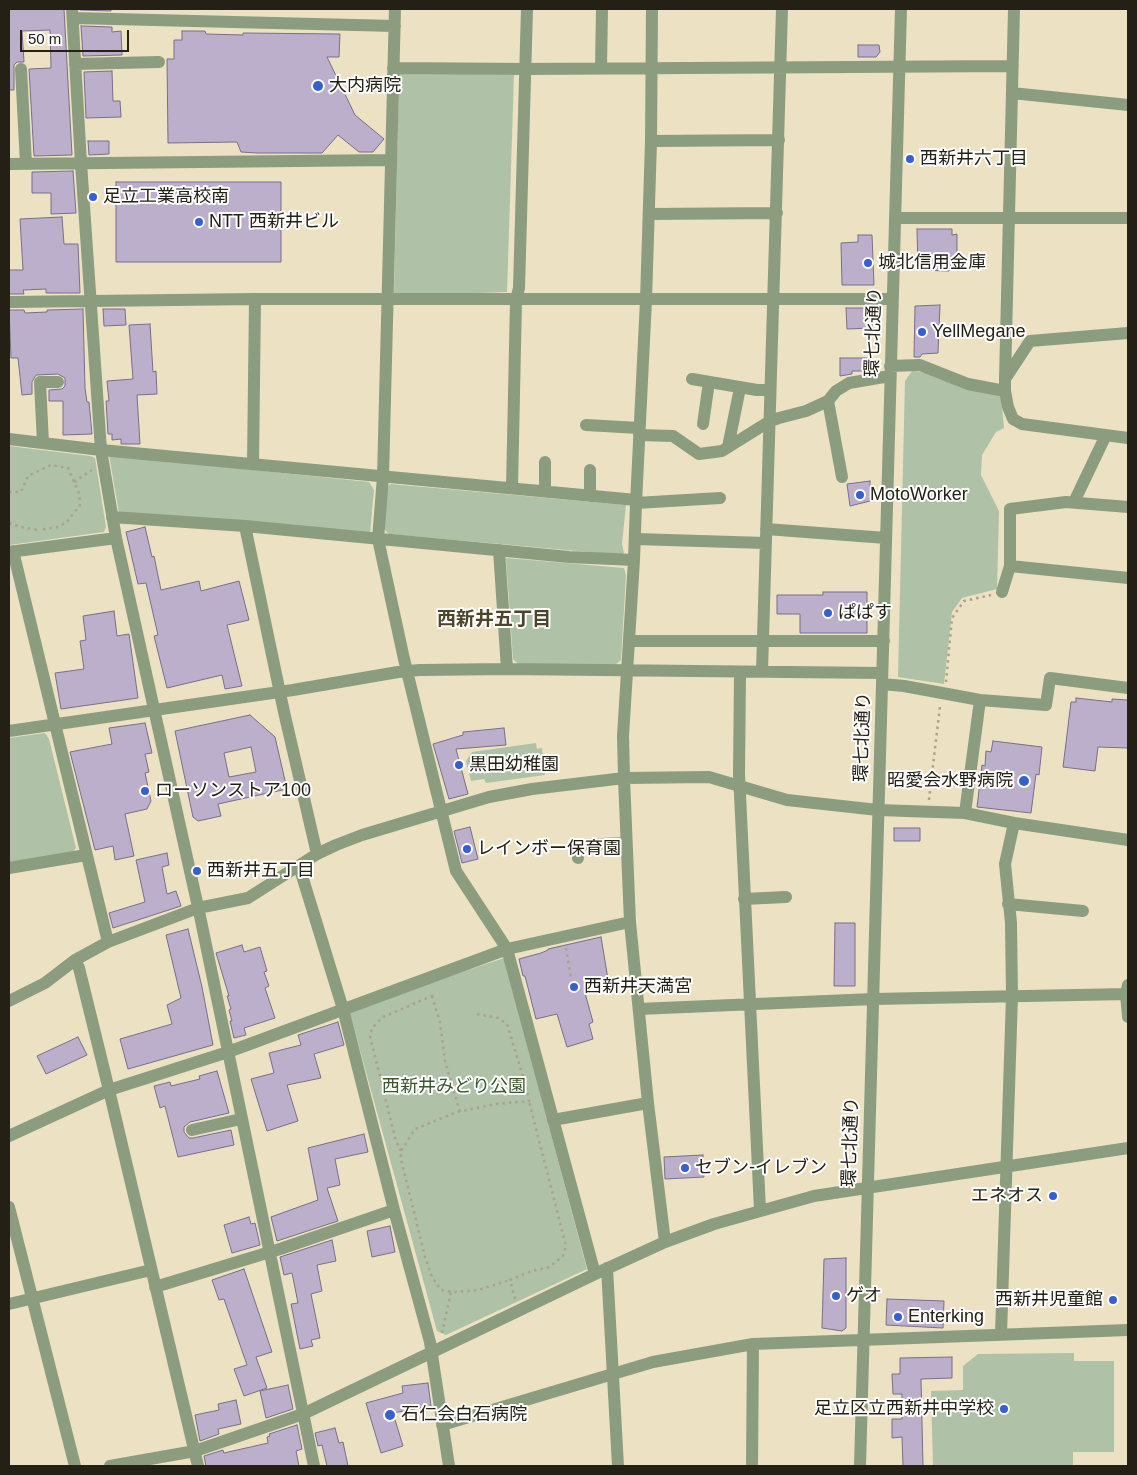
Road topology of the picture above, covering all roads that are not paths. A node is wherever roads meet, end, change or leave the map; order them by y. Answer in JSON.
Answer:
{"nodes":[{"id":1,"x":395,"y":9,"type":"edge"},
{"id":2,"x":527,"y":9,"type":"edge"},
{"id":3,"x":602,"y":9,"type":"edge"},
{"id":4,"x":652,"y":9,"type":"edge"},
{"id":5,"x":782,"y":9,"type":"edge"},
{"id":6,"x":901,"y":9,"type":"edge"},
{"id":7,"x":1014,"y":9,"type":"edge"},
{"id":8,"x":72,"y":13,"type":"edge"},
{"id":9,"x":394,"y":26,"type":"junction"},
{"id":10,"x":158,"y":62,"type":"dead end"},
{"id":11,"x":75,"y":64,"type":"junction"},
{"id":12,"x":780,"y":66,"type":"junction"},
{"id":13,"x":1012,"y":66,"type":"junction"},
{"id":14,"x":900,"y":67,"type":"junction"},
{"id":15,"x":393,"y":68,"type":"junction"},
{"id":16,"x":525,"y":68,"type":"junction"},
{"id":17,"x":601,"y":68,"type":"junction"},
{"id":18,"x":650,"y":68,"type":"junction"},
{"id":19,"x":21,"y":69,"type":"dead end"},
{"id":20,"x":1012,"y":93,"type":"junction"},
{"id":21,"x":1128,"y":105,"type":"edge"},
{"id":22,"x":651,"y":140,"type":"junction"},
{"id":23,"x":779,"y":140,"type":"junction"},
{"id":24,"x":391,"y":160,"type":"junction"},
{"id":25,"x":81,"y":163,"type":"junction"},
{"id":26,"x":9,"y":164,"type":"edge"},
{"id":27,"x":26,"y":164,"type":"junction"},
{"id":28,"x":777,"y":213,"type":"junction"},
{"id":29,"x":649,"y":214,"type":"junction"},
{"id":30,"x":1008,"y":217,"type":"junction"},
{"id":31,"x":895,"y":218,"type":"junction"},
{"id":32,"x":1128,"y":218,"type":"edge"},
{"id":33,"x":773,"y":298,"type":"junction"},
{"id":34,"x":892,"y":298,"type":"junction"},
{"id":35,"x":255,"y":299,"type":"junction"},
{"id":36,"x":387,"y":299,"type":"junction"},
{"id":37,"x":516,"y":300,"type":"junction"},
{"id":38,"x":646,"y":300,"type":"junction"},
{"id":39,"x":9,"y":302,"type":"edge"},
{"id":40,"x":91,"y":302,"type":"junction"},
{"id":41,"x":1128,"y":333,"type":"edge"},
{"id":42,"x":890,"y":371,"type":"junction"},
{"id":43,"x":692,"y":379,"type":"dead end"},
{"id":44,"x":58,"y":382,"type":"dead end"},
{"id":45,"x":709,"y":382,"type":"junction"},
{"id":46,"x":1005,"y":385,"type":"junction"},
{"id":47,"x":740,"y":388,"type":"junction"},
{"id":48,"x":770,"y":390,"type":"junction"},
{"id":49,"x":828,"y":401,"type":"junction"},
{"id":50,"x":770,"y":422,"type":"junction"},
{"id":51,"x":703,"y":424,"type":"dead end"},
{"id":52,"x":586,"y":425,"type":"dead end"},
{"id":53,"x":639,"y":432,"type":"junction"},
{"id":54,"x":1106,"y":434,"type":"junction"},
{"id":55,"x":1128,"y":438,"type":"edge"},
{"id":56,"x":9,"y":439,"type":"edge"},
{"id":57,"x":43,"y":443,"type":"junction"},
{"id":58,"x":728,"y":447,"type":"junction"},
{"id":59,"x":101,"y":450,"type":"junction"},
{"id":60,"x":545,"y":462,"type":"dead end"},
{"id":61,"x":253,"y":464,"type":"junction"},
{"id":62,"x":590,"y":470,"type":"dead end"},
{"id":63,"x":383,"y":477,"type":"junction"},
{"id":64,"x":842,"y":477,"type":"dead end"},
{"id":65,"x":512,"y":488,"type":"junction"},
{"id":66,"x":544,"y":491,"type":"junction"},
{"id":67,"x":590,"y":496,"type":"junction"},
{"id":68,"x":720,"y":498,"type":"dead end"},
{"id":69,"x":636,"y":501,"type":"junction"},
{"id":70,"x":1074,"y":502,"type":"junction"},
{"id":71,"x":1128,"y":507,"type":"edge"},
{"id":72,"x":112,"y":517,"type":"junction"},
{"id":73,"x":245,"y":526,"type":"junction"},
{"id":74,"x":766,"y":529,"type":"junction"},
{"id":75,"x":116,"y":538,"type":"junction"},
{"id":76,"x":886,"y":538,"type":"junction"},
{"id":77,"x":378,"y":539,"type":"junction"},
{"id":78,"x":635,"y":539,"type":"junction"},
{"id":79,"x":765,"y":543,"type":"junction"},
{"id":80,"x":499,"y":550,"type":"junction"},
{"id":81,"x":11,"y":552,"type":"edge"},
{"id":82,"x":634,"y":560,"type":"junction"},
{"id":83,"x":1010,"y":566,"type":"junction"},
{"id":84,"x":1128,"y":578,"type":"edge"},
{"id":85,"x":1002,"y":592,"type":"dead end"},
{"id":86,"x":630,"y":641,"type":"junction"},
{"id":87,"x":884,"y":641,"type":"junction"},
{"id":88,"x":764,"y":642,"type":"junction"},
{"id":89,"x":508,"y":669,"type":"junction"},
{"id":90,"x":408,"y":670,"type":"junction"},
{"id":91,"x":628,"y":671,"type":"junction"},
{"id":92,"x":762,"y":671,"type":"junction"},
{"id":93,"x":740,"y":672,"type":"junction"},
{"id":94,"x":882,"y":679,"type":"junction"},
{"id":95,"x":1128,"y":688,"type":"edge"},
{"id":96,"x":280,"y":692,"type":"junction"},
{"id":97,"x":980,"y":700,"type":"junction"},
{"id":98,"x":153,"y":710,"type":"junction"},
{"id":99,"x":54,"y":725,"type":"junction"},
{"id":100,"x":9,"y":731,"type":"edge"},
{"id":101,"x":624,"y":778,"type":"junction"},
{"id":102,"x":740,"y":787,"type":"junction"},
{"id":103,"x":878,"y":810,"type":"junction"},
{"id":104,"x":441,"y":812,"type":"junction"},
{"id":105,"x":965,"y":813,"type":"junction"},
{"id":106,"x":1014,"y":822,"type":"junction"},
{"id":107,"x":1128,"y":840,"type":"edge"},
{"id":108,"x":626,"y":843,"type":"junction"},
{"id":109,"x":317,"y":854,"type":"junction"},
{"id":110,"x":86,"y":855,"type":"junction"},
{"id":111,"x":578,"y":858,"type":"dead end"},
{"id":112,"x":298,"y":866,"type":"junction"},
{"id":113,"x":9,"y":868,"type":"edge"},
{"id":114,"x":786,"y":897,"type":"dead end"},
{"id":115,"x":744,"y":899,"type":"junction"},
{"id":116,"x":1008,"y":904,"type":"junction"},
{"id":117,"x":198,"y":908,"type":"junction"},
{"id":118,"x":1083,"y":911,"type":"dead end"},
{"id":119,"x":630,"y":922,"type":"junction"},
{"id":120,"x":108,"y":942,"type":"junction"},
{"id":121,"x":507,"y":949,"type":"junction"},
{"id":122,"x":75,"y":960,"type":"junction"},
{"id":123,"x":1128,"y":991,"type":"edge"},
{"id":124,"x":1012,"y":996,"type":"junction"},
{"id":125,"x":873,"y":999,"type":"junction"},
{"id":126,"x":9,"y":1001,"type":"edge"},
{"id":127,"x":749,"y":1003,"type":"junction"},
{"id":128,"x":343,"y":1009,"type":"junction"},
{"id":129,"x":639,"y":1009,"type":"junction"},
{"id":130,"x":1128,"y":1017,"type":"edge"},
{"id":131,"x":228,"y":1052,"type":"junction"},
{"id":132,"x":109,"y":1090,"type":"junction"},
{"id":133,"x":648,"y":1103,"type":"junction"},
{"id":134,"x":241,"y":1119,"type":"junction"},
{"id":135,"x":553,"y":1120,"type":"junction"},
{"id":136,"x":192,"y":1130,"type":"dead end"},
{"id":137,"x":9,"y":1136,"type":"edge"},
{"id":138,"x":1128,"y":1148,"type":"edge"},
{"id":139,"x":1007,"y":1167,"type":"junction"},
{"id":140,"x":867,"y":1187,"type":"junction"},
{"id":141,"x":9,"y":1207,"type":"edge"},
{"id":142,"x":394,"y":1210,"type":"junction"},
{"id":143,"x":760,"y":1210,"type":"junction"},
{"id":144,"x":665,"y":1242,"type":"junction"},
{"id":145,"x":270,"y":1252,"type":"junction"},
{"id":146,"x":607,"y":1268,"type":"junction"},
{"id":147,"x":151,"y":1270,"type":"junction"},
{"id":148,"x":595,"y":1274,"type":"junction"},
{"id":149,"x":155,"y":1287,"type":"junction"},
{"id":150,"x":32,"y":1299,"type":"junction"},
{"id":151,"x":9,"y":1304,"type":"edge"},
{"id":152,"x":1128,"y":1330,"type":"edge"},
{"id":153,"x":1001,"y":1334,"type":"junction"},
{"id":154,"x":863,"y":1340,"type":"junction"},
{"id":155,"x":753,"y":1344,"type":"junction"},
{"id":156,"x":432,"y":1352,"type":"junction"},
{"id":157,"x":614,"y":1373,"type":"junction"},
{"id":158,"x":303,"y":1414,"type":"junction"},
{"id":159,"x":442,"y":1425,"type":"junction"},
{"id":160,"x":195,"y":1451,"type":"junction"},
{"id":161,"x":75,"y":1466,"type":"edge"},
{"id":162,"x":110,"y":1466,"type":"edge"},
{"id":163,"x":198,"y":1466,"type":"edge"},
{"id":164,"x":314,"y":1466,"type":"edge"},
{"id":165,"x":449,"y":1466,"type":"edge"},
{"id":166,"x":618,"y":1466,"type":"edge"},
{"id":167,"x":752,"y":1466,"type":"edge"},
{"id":168,"x":860,"y":1466,"type":"edge"}],
"edges":[{"from":1,"to":9,"type":"street"},
{"from":2,"to":16,"type":"street"},
{"from":3,"to":17,"type":"street"},
{"from":4,"to":18,"type":"street"},
{"from":5,"to":12,"type":"street"},
{"from":6,"to":14,"type":"street","name":"環七北通り"},
{"from":7,"to":13,"type":"street"},
{"from":8,"to":9,"type":"street"},
{"from":8,"to":11,"type":"street"},
{"from":9,"to":15,"type":"street"},
{"from":10,"to":11,"type":"street"},
{"from":11,"to":25,"type":"street"},
{"from":12,"to":14,"type":"street"},
{"from":12,"to":18,"type":"street"},
{"from":12,"to":23,"type":"street"},
{"from":13,"to":14,"type":"street"},
{"from":13,"to":20,"type":"street"},
{"from":14,"to":31,"type":"street","name":"環七北通り"},
{"from":15,"to":16,"type":"street"},
{"from":15,"to":24,"type":"street"},
{"from":16,"to":17,"type":"street"},
{"from":16,"to":37,"type":"street"},
{"from":17,"to":18,"type":"street"},
{"from":18,"to":22,"type":"street"},
{"from":19,"to":27,"type":"street"},
{"from":20,"to":21,"type":"street"},
{"from":20,"to":30,"type":"street"},
{"from":22,"to":23,"type":"street"},
{"from":22,"to":29,"type":"street"},
{"from":23,"to":28,"type":"street"},
{"from":24,"to":25,"type":"street"},
{"from":24,"to":36,"type":"street"},
{"from":25,"to":27,"type":"street"},
{"from":25,"to":40,"type":"street"},
{"from":26,"to":27,"type":"street"},
{"from":28,"to":29,"type":"street"},
{"from":28,"to":33,"type":"street"},
{"from":29,"to":38,"type":"street"},
{"from":30,"to":31,"type":"street"},
{"from":30,"to":32,"type":"street"},
{"from":30,"to":46,"type":"street"},
{"from":31,"to":34,"type":"street","name":"環七北通り"},
{"from":33,"to":34,"type":"street"},
{"from":33,"to":38,"type":"street"},
{"from":33,"to":48,"type":"street"},
{"from":34,"to":42,"type":"street","name":"環七北通り"},
{"from":35,"to":36,"type":"street"},
{"from":35,"to":40,"type":"street"},
{"from":35,"to":61,"type":"street"},
{"from":36,"to":37,"type":"street"},
{"from":36,"to":63,"type":"street"},
{"from":37,"to":38,"type":"street"},
{"from":37,"to":65,"type":"street"},
{"from":38,"to":53,"type":"street"},
{"from":39,"to":40,"type":"street"},
{"from":40,"to":59,"type":"street"},
{"from":41,"to":46,"type":"street"},
{"from":42,"to":46,"type":"street"},
{"from":42,"to":49,"type":"street"},
{"from":42,"to":76,"type":"street","name":"環七北通り"},
{"from":43,"to":45,"type":"street"},
{"from":44,"to":57,"type":"street"},
{"from":45,"to":47,"type":"street"},
{"from":45,"to":51,"type":"street"},
{"from":46,"to":54,"type":"street"},
{"from":47,"to":48,"type":"street"},
{"from":47,"to":58,"type":"street"},
{"from":48,"to":50,"type":"street"},
{"from":49,"to":50,"type":"street"},
{"from":49,"to":64,"type":"street"},
{"from":50,"to":58,"type":"street"},
{"from":50,"to":74,"type":"street"},
{"from":52,"to":53,"type":"street"},
{"from":53,"to":58,"type":"street"},
{"from":53,"to":69,"type":"street"},
{"from":54,"to":55,"type":"street"},
{"from":54,"to":70,"type":"street"},
{"from":56,"to":57,"type":"street"},
{"from":57,"to":59,"type":"street"},
{"from":59,"to":61,"type":"street"},
{"from":59,"to":72,"type":"street"},
{"from":60,"to":66,"type":"street"},
{"from":61,"to":63,"type":"street"},
{"from":62,"to":67,"type":"street"},
{"from":63,"to":65,"type":"street"},
{"from":63,"to":77,"type":"street"},
{"from":65,"to":66,"type":"street"},
{"from":66,"to":67,"type":"street"},
{"from":67,"to":69,"type":"street"},
{"from":68,"to":69,"type":"street"},
{"from":69,"to":78,"type":"street"},
{"from":70,"to":71,"type":"street"},
{"from":70,"to":83,"type":"street"},
{"from":72,"to":73,"type":"street"},
{"from":72,"to":75,"type":"street"},
{"from":73,"to":77,"type":"street"},
{"from":73,"to":96,"type":"street"},
{"from":74,"to":76,"type":"street"},
{"from":74,"to":79,"type":"street"},
{"from":75,"to":81,"type":"street"},
{"from":75,"to":98,"type":"street"},
{"from":76,"to":87,"type":"street","name":"環七北通り"},
{"from":77,"to":80,"type":"street"},
{"from":77,"to":90,"type":"street"},
{"from":78,"to":79,"type":"street"},
{"from":78,"to":82,"type":"street"},
{"from":79,"to":88,"type":"street"},
{"from":80,"to":82,"type":"street"},
{"from":80,"to":89,"type":"street"},
{"from":81,"to":99,"type":"street"},
{"from":82,"to":86,"type":"street"},
{"from":83,"to":84,"type":"street"},
{"from":83,"to":85,"type":"street"},
{"from":86,"to":88,"type":"street"},
{"from":86,"to":91,"type":"street"},
{"from":87,"to":88,"type":"street"},
{"from":87,"to":94,"type":"street","name":"環七北通り"},
{"from":88,"to":92,"type":"street"},
{"from":89,"to":90,"type":"street"},
{"from":89,"to":91,"type":"street"},
{"from":90,"to":96,"type":"street"},
{"from":90,"to":104,"type":"street"},
{"from":91,"to":93,"type":"street"},
{"from":91,"to":101,"type":"street"},
{"from":92,"to":93,"type":"street"},
{"from":92,"to":94,"type":"street"},
{"from":93,"to":102,"type":"street"},
{"from":94,"to":97,"type":"street"},
{"from":94,"to":103,"type":"street","name":"環七北通り"},
{"from":95,"to":97,"type":"street"},
{"from":96,"to":98,"type":"street"},
{"from":96,"to":109,"type":"street"},
{"from":97,"to":105,"type":"street"},
{"from":98,"to":99,"type":"street"},
{"from":98,"to":117,"type":"street"},
{"from":99,"to":100,"type":"street"},
{"from":99,"to":110,"type":"street"},
{"from":101,"to":102,"type":"street"},
{"from":101,"to":104,"type":"street"},
{"from":101,"to":108,"type":"street"},
{"from":102,"to":103,"type":"street"},
{"from":102,"to":115,"type":"street"},
{"from":103,"to":105,"type":"street"},
{"from":103,"to":125,"type":"street","name":"環七北通り"},
{"from":104,"to":109,"type":"street"},
{"from":104,"to":121,"type":"street"},
{"from":105,"to":106,"type":"street"},
{"from":106,"to":107,"type":"street"},
{"from":106,"to":116,"type":"street"},
{"from":108,"to":111,"type":"street"},
{"from":108,"to":119,"type":"street"},
{"from":109,"to":112,"type":"street"},
{"from":110,"to":113,"type":"street"},
{"from":110,"to":120,"type":"street"},
{"from":112,"to":117,"type":"street"},
{"from":112,"to":128,"type":"street"},
{"from":114,"to":115,"type":"street"},
{"from":115,"to":127,"type":"street"},
{"from":116,"to":118,"type":"street"},
{"from":116,"to":124,"type":"street"},
{"from":117,"to":120,"type":"street"},
{"from":117,"to":131,"type":"street"},
{"from":119,"to":121,"type":"street"},
{"from":119,"to":129,"type":"street"},
{"from":120,"to":122,"type":"street"},
{"from":121,"to":128,"type":"street"},
{"from":121,"to":135,"type":"street"},
{"from":122,"to":126,"type":"street"},
{"from":122,"to":132,"type":"street"},
{"from":123,"to":124,"type":"street"},
{"from":123,"to":130,"type":"street"},
{"from":124,"to":125,"type":"street"},
{"from":124,"to":139,"type":"street"},
{"from":125,"to":127,"type":"street"},
{"from":125,"to":140,"type":"street","name":"環七北通り"},
{"from":127,"to":129,"type":"street"},
{"from":127,"to":143,"type":"street"},
{"from":128,"to":131,"type":"street"},
{"from":128,"to":142,"type":"street"},
{"from":129,"to":133,"type":"street"},
{"from":131,"to":132,"type":"street"},
{"from":131,"to":134,"type":"street"},
{"from":132,"to":137,"type":"street"},
{"from":132,"to":147,"type":"street"},
{"from":133,"to":135,"type":"street"},
{"from":133,"to":144,"type":"street"},
{"from":134,"to":136,"type":"street"},
{"from":134,"to":145,"type":"street"},
{"from":135,"to":148,"type":"street"},
{"from":138,"to":139,"type":"street"},
{"from":139,"to":140,"type":"street"},
{"from":139,"to":153,"type":"street"},
{"from":140,"to":143,"type":"street"},
{"from":140,"to":154,"type":"street","name":"環七北通り"},
{"from":141,"to":150,"type":"street"},
{"from":142,"to":145,"type":"street"},
{"from":142,"to":156,"type":"street"},
{"from":143,"to":144,"type":"street"},
{"from":144,"to":146,"type":"street"},
{"from":145,"to":149,"type":"street"},
{"from":145,"to":158,"type":"street"},
{"from":146,"to":148,"type":"street"},
{"from":146,"to":157,"type":"street"},
{"from":147,"to":149,"type":"street"},
{"from":147,"to":150,"type":"street"},
{"from":148,"to":156,"type":"street"},
{"from":149,"to":160,"type":"street"},
{"from":150,"to":151,"type":"street"},
{"from":150,"to":161,"type":"street"},
{"from":152,"to":153,"type":"street"},
{"from":153,"to":154,"type":"street"},
{"from":154,"to":155,"type":"street"},
{"from":154,"to":168,"type":"street","name":"環七北通り"},
{"from":155,"to":157,"type":"street"},
{"from":155,"to":167,"type":"street"},
{"from":156,"to":158,"type":"street"},
{"from":156,"to":159,"type":"street"},
{"from":157,"to":159,"type":"street"},
{"from":157,"to":166,"type":"street"},
{"from":158,"to":160,"type":"street"},
{"from":158,"to":164,"type":"street"},
{"from":159,"to":165,"type":"street"},
{"from":160,"to":162,"type":"street"},
{"from":160,"to":163,"type":"street"}]}
